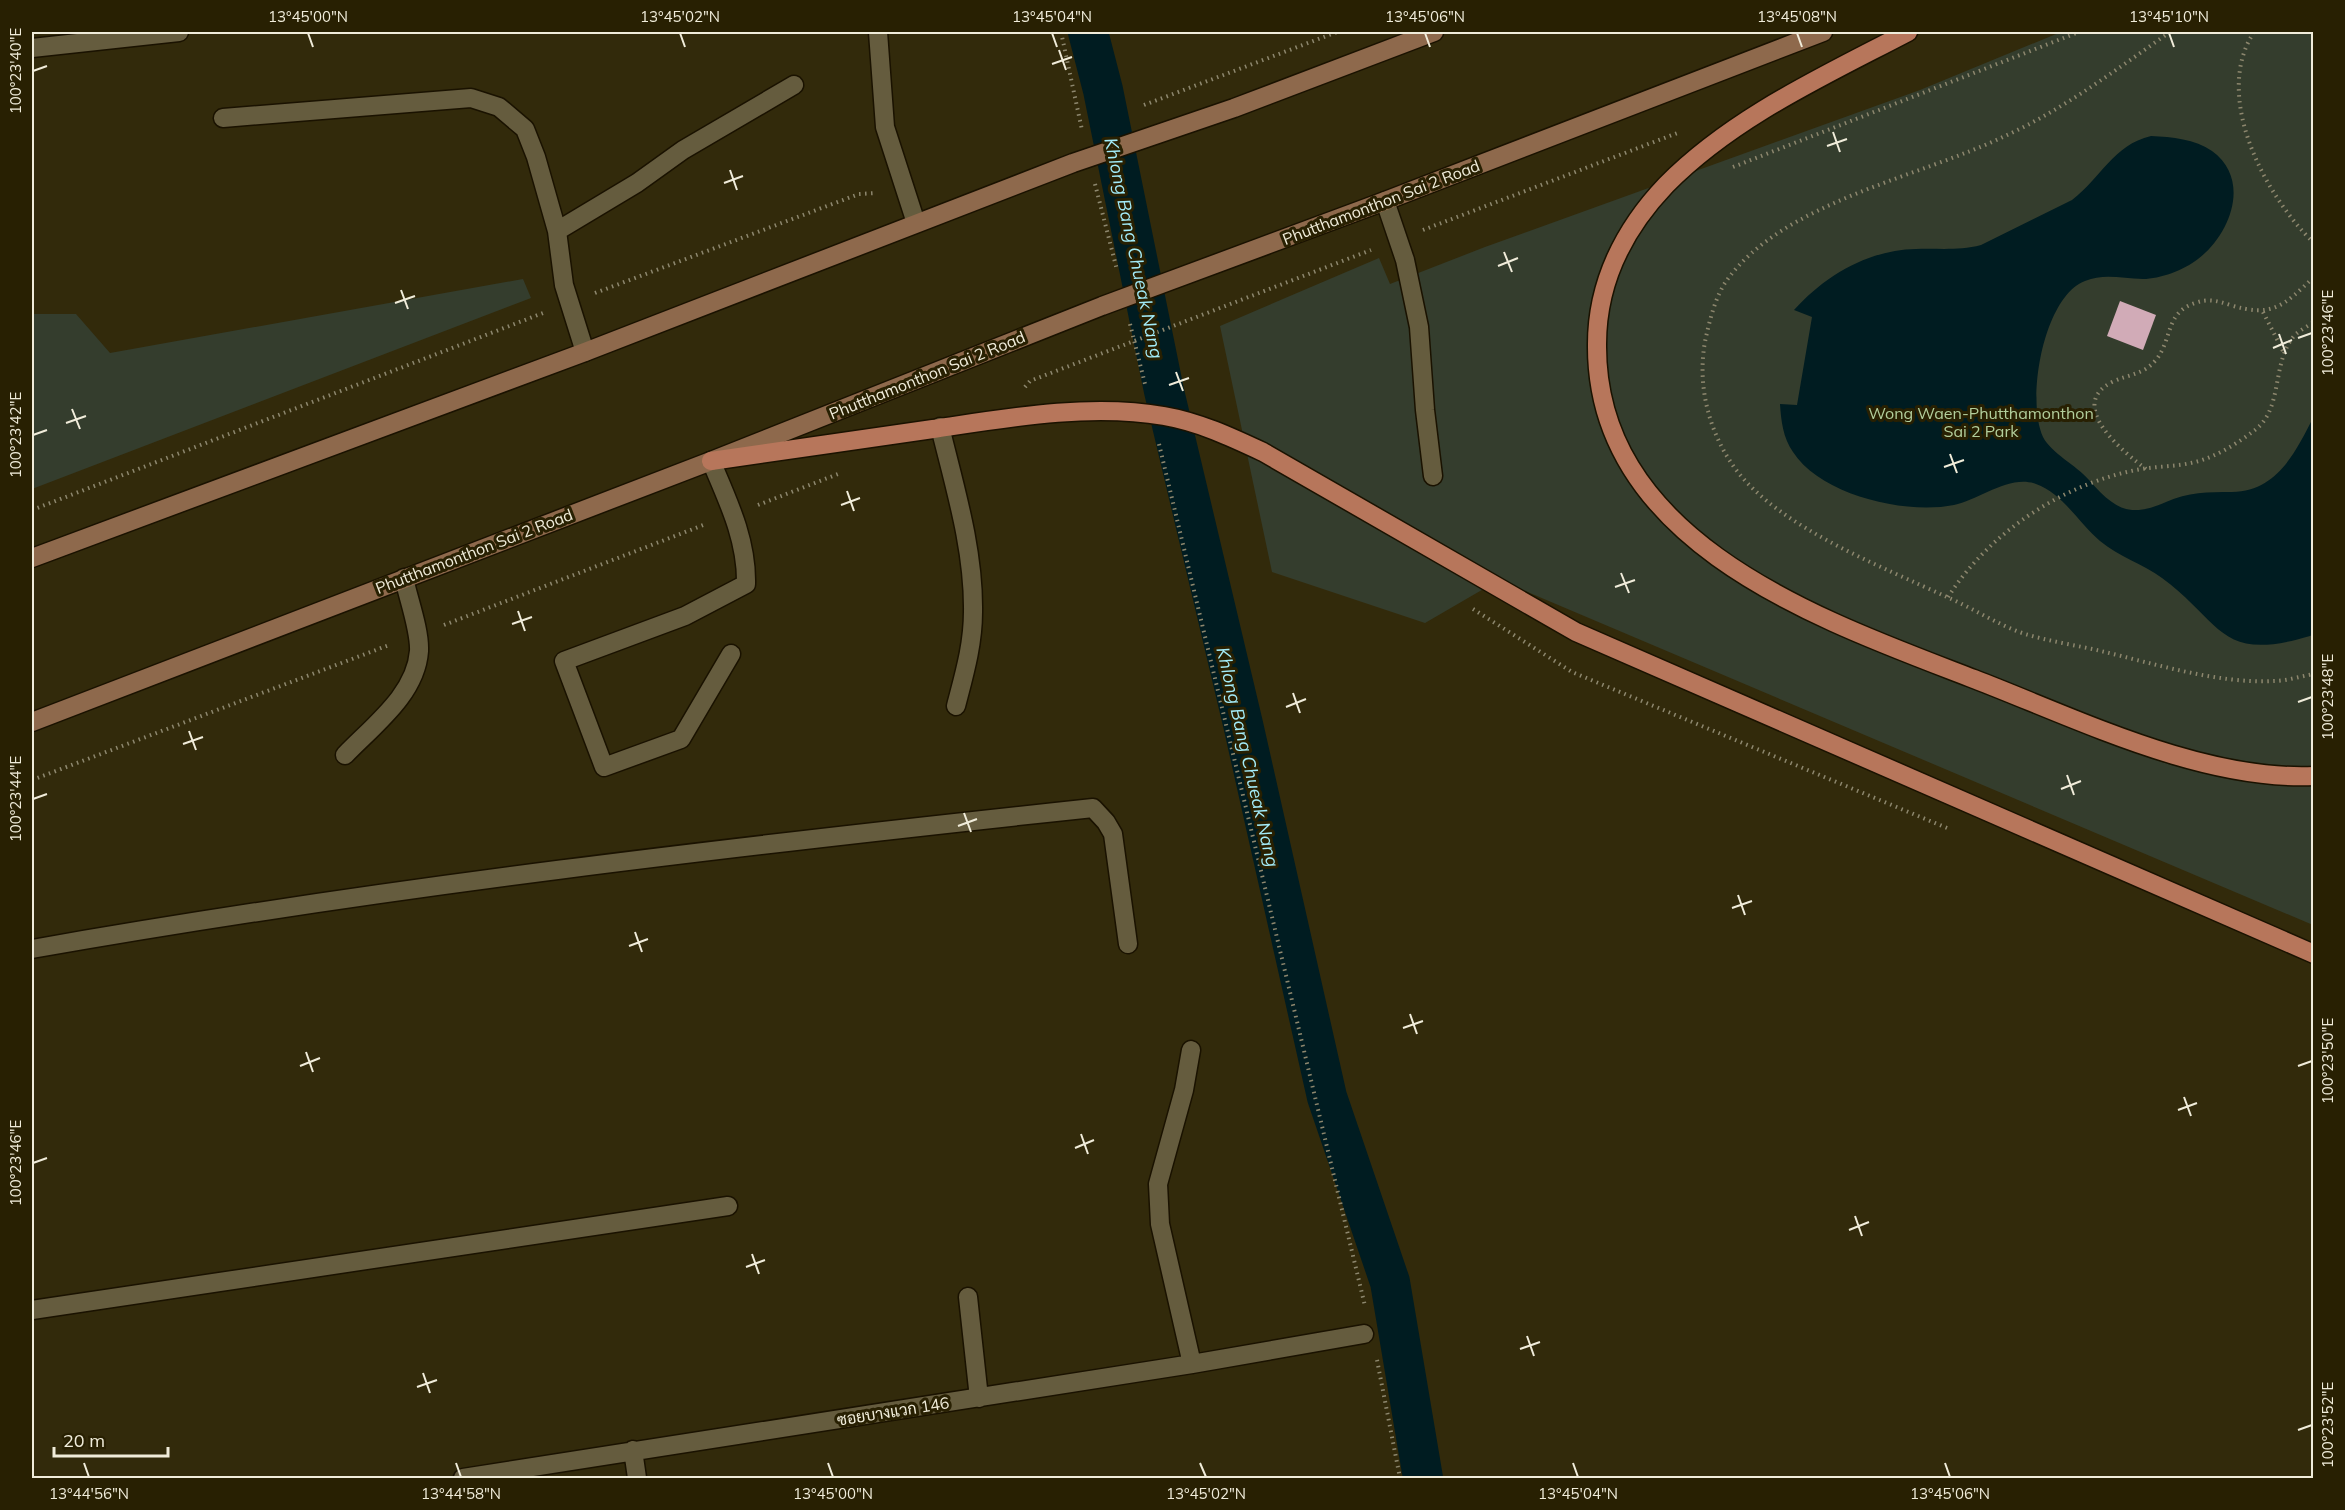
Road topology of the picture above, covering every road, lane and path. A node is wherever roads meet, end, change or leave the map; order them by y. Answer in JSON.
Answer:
{"nodes":[{"id":1,"x":179,"y":32,"type":"edge"},
{"id":2,"x":878,"y":32,"type":"edge"},
{"id":3,"x":1061,"y":32,"type":"edge"},
{"id":4,"x":1336,"y":32,"type":"edge"},
{"id":5,"x":1434,"y":32,"type":"edge"},
{"id":6,"x":1823,"y":32,"type":"edge"},
{"id":7,"x":1908,"y":32,"type":"edge"},
{"id":8,"x":2079,"y":32,"type":"edge"},
{"id":9,"x":2170,"y":32,"type":"edge"},
{"id":10,"x":2254,"y":32,"type":"edge"},
{"id":11,"x":32,"y":48,"type":"edge"},
{"id":12,"x":1222,"y":75,"type":"dead end"},
{"id":13,"x":794,"y":85,"type":"dead end"},
{"id":14,"x":223,"y":118,"type":"dead end"},
{"id":15,"x":1683,"y":130,"type":"dead end"},
{"id":16,"x":1083,"y":132,"type":"dead end"},
{"id":17,"x":1725,"y":174,"type":"dead end"},
{"id":18,"x":1093,"y":177,"type":"dead end"},
{"id":19,"x":905,"y":189,"type":"junction"},
{"id":20,"x":1385,"y":201,"type":"junction"},
{"id":21,"x":916,"y":223,"type":"junction"},
{"id":22,"x":556,"y":231,"type":"junction"},
{"id":23,"x":1398,"y":240,"type":"junction"},
{"id":24,"x":2313,"y":243,"type":"edge"},
{"id":25,"x":1119,"y":277,"type":"dead end"},
{"id":26,"x":2313,"y":277,"type":"edge"},
{"id":27,"x":569,"y":303,"type":"junction"},
{"id":28,"x":2263,"y":312,"type":"junction"},
{"id":29,"x":1130,"y":322,"type":"dead end"},
{"id":30,"x":2313,"y":322,"type":"edge"},
{"id":31,"x":585,"y":352,"type":"junction"},
{"id":32,"x":2284,"y":353,"type":"junction"},
{"id":33,"x":1030,"y":381,"type":"dead end"},
{"id":34,"x":1146,"y":391,"type":"dead end"},
{"id":35,"x":940,"y":428,"type":"junction"},
{"id":36,"x":1157,"y":437,"type":"dead end"},
{"id":37,"x":711,"y":461,"type":"junction"},
{"id":38,"x":2146,"y":469,"type":"junction"},
{"id":39,"x":842,"y":472,"type":"dead end"},
{"id":40,"x":1433,"y":476,"type":"dead end"},
{"id":41,"x":32,"y":510,"type":"edge"},
{"id":42,"x":733,"y":514,"type":"junction"},
{"id":43,"x":32,"y":558,"type":"edge"},
{"id":44,"x":404,"y":578,"type":"junction"},
{"id":45,"x":1948,"y":597,"type":"junction"},
{"id":46,"x":416,"y":635,"type":"junction"},
{"id":47,"x":731,"y":654,"type":"dead end"},
{"id":48,"x":2313,"y":674,"type":"edge"},
{"id":49,"x":956,"y":706,"type":"dead end"},
{"id":50,"x":32,"y":722,"type":"edge"},
{"id":51,"x":345,"y":755,"type":"dead end"},
{"id":52,"x":2313,"y":776,"type":"edge"},
{"id":53,"x":32,"y":780,"type":"edge"},
{"id":54,"x":1128,"y":944,"type":"dead end"},
{"id":55,"x":32,"y":949,"type":"edge"},
{"id":56,"x":2313,"y":954,"type":"edge"},
{"id":57,"x":1191,"y":1050,"type":"dead end"},
{"id":58,"x":728,"y":1206,"type":"dead end"},
{"id":59,"x":968,"y":1297,"type":"dead end"},
{"id":60,"x":32,"y":1310,"type":"edge"},
{"id":61,"x":1367,"y":1314,"type":"dead end"},
{"id":62,"x":1370,"y":1342,"type":"joint"},
{"id":63,"x":1192,"y":1364,"type":"junction"},
{"id":64,"x":979,"y":1398,"type":"junction"},
{"id":65,"x":633,"y":1450,"type":"junction"},
{"id":66,"x":463,"y":1479,"type":"edge"},
{"id":67,"x":637,"y":1479,"type":"edge"},
{"id":68,"x":1400,"y":1479,"type":"edge"}],
"edges":[{"from":1,"to":11,"type":"street"},
{"from":2,"to":19,"type":"street"},
{"from":3,"to":16,"type":"path"},
{"from":4,"to":12,"type":"path"},
{"from":5,"to":21,"type":"main road"},
{"from":6,"to":20,"type":"main road","name":"Phutthamonthon Sai 2 Road"},
{"from":7,"to":52,"type":"main road"},
{"from":8,"to":17,"type":"path"},
{"from":9,"to":45,"type":"path"},
{"from":10,"to":24,"type":"path"},
{"from":13,"to":22,"type":"street"},
{"from":14,"to":22,"type":"street"},
{"from":15,"to":23,"type":"path"},
{"from":18,"to":25,"type":"path"},
{"from":19,"to":21,"type":"street"},
{"from":19,"to":27,"type":"path"},
{"from":20,"to":23,"type":"street"},
{"from":20,"to":37,"type":"main road","name":"Phutthamonthon Sai 2 Road"},
{"from":21,"to":31,"type":"main road"},
{"from":22,"to":27,"type":"street"},
{"from":23,"to":33,"type":"path"},
{"from":23,"to":40,"type":"street"},
{"from":26,"to":28,"type":"path"},
{"from":27,"to":31,"type":"street"},
{"from":27,"to":41,"type":"path"},
{"from":28,"to":32,"type":"path"},
{"from":28,"to":38,"type":"path"},
{"from":29,"to":34,"type":"path"},
{"from":30,"to":32,"type":"path"},
{"from":31,"to":43,"type":"main road"},
{"from":32,"to":38,"type":"path"},
{"from":35,"to":37,"type":"main road"},
{"from":35,"to":49,"type":"street"},
{"from":35,"to":56,"type":"main road"},
{"from":36,"to":61,"type":"path"},
{"from":37,"to":42,"type":"street"},
{"from":37,"to":44,"type":"main road","name":"Phutthamonthon Sai 2 Road"},
{"from":38,"to":45,"type":"path"},
{"from":39,"to":42,"type":"path"},
{"from":42,"to":46,"type":"path"},
{"from":42,"to":47,"type":"street"},
{"from":44,"to":46,"type":"street"},
{"from":44,"to":50,"type":"main road","name":"Phutthamonthon Sai 2 Road"},
{"from":45,"to":48,"type":"path"},
{"from":46,"to":51,"type":"street"},
{"from":46,"to":53,"type":"path"},
{"from":54,"to":55,"type":"street"},
{"from":57,"to":63,"type":"street"},
{"from":58,"to":60,"type":"street"},
{"from":59,"to":64,"type":"street"},
{"from":62,"to":63,"type":"street","name":"ซอยบางแวก 146"},
{"from":62,"to":68,"type":"path"},
{"from":63,"to":64,"type":"street","name":"ซอยบางแวก 146"},
{"from":64,"to":65,"type":"street","name":"ซอยบางแวก 146"},
{"from":65,"to":66,"type":"street","name":"ซอยบางแวก 146"},
{"from":65,"to":67,"type":"street"}]}
